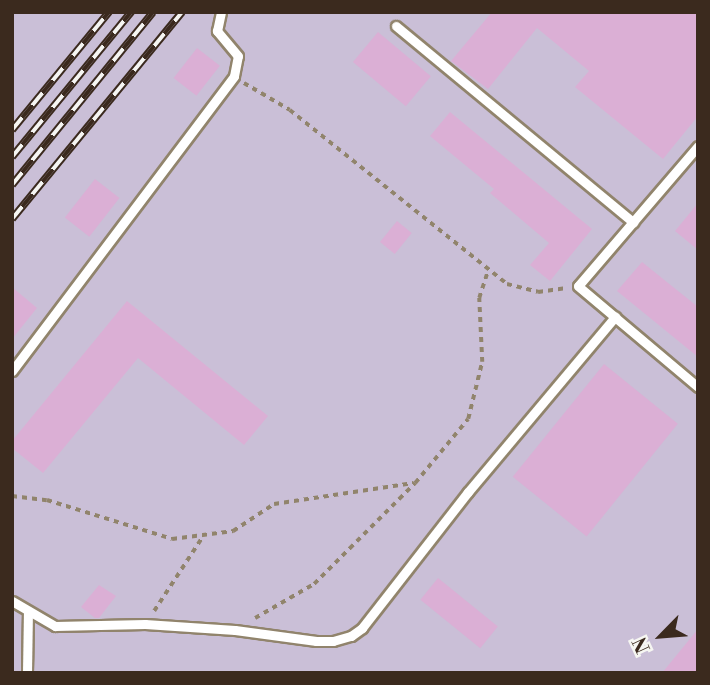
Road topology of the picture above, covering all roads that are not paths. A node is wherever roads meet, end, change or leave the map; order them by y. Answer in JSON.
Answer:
{"nodes":[{"id":1,"x":221,"y":12,"type":"edge"},
{"id":2,"x":396,"y":26,"type":"dead end"},
{"id":3,"x":698,"y":146,"type":"edge"},
{"id":4,"x":633,"y":222,"type":"junction"},
{"id":5,"x":615,"y":317,"type":"junction"},
{"id":6,"x":12,"y":371,"type":"edge"},
{"id":7,"x":698,"y":387,"type":"edge"},
{"id":8,"x":12,"y":601,"type":"edge"},
{"id":9,"x":28,"y":611,"type":"junction"},
{"id":10,"x":27,"y":673,"type":"edge"}],
"edges":[{"from":1,"to":6,"type":"lane"},
{"from":2,"to":4,"type":"lane"},
{"from":3,"to":4,"type":"lane"},
{"from":4,"to":5,"type":"lane"},
{"from":5,"to":7,"type":"lane"},
{"from":5,"to":9,"type":"lane"},
{"from":8,"to":9,"type":"lane"},
{"from":9,"to":10,"type":"lane"}]}
